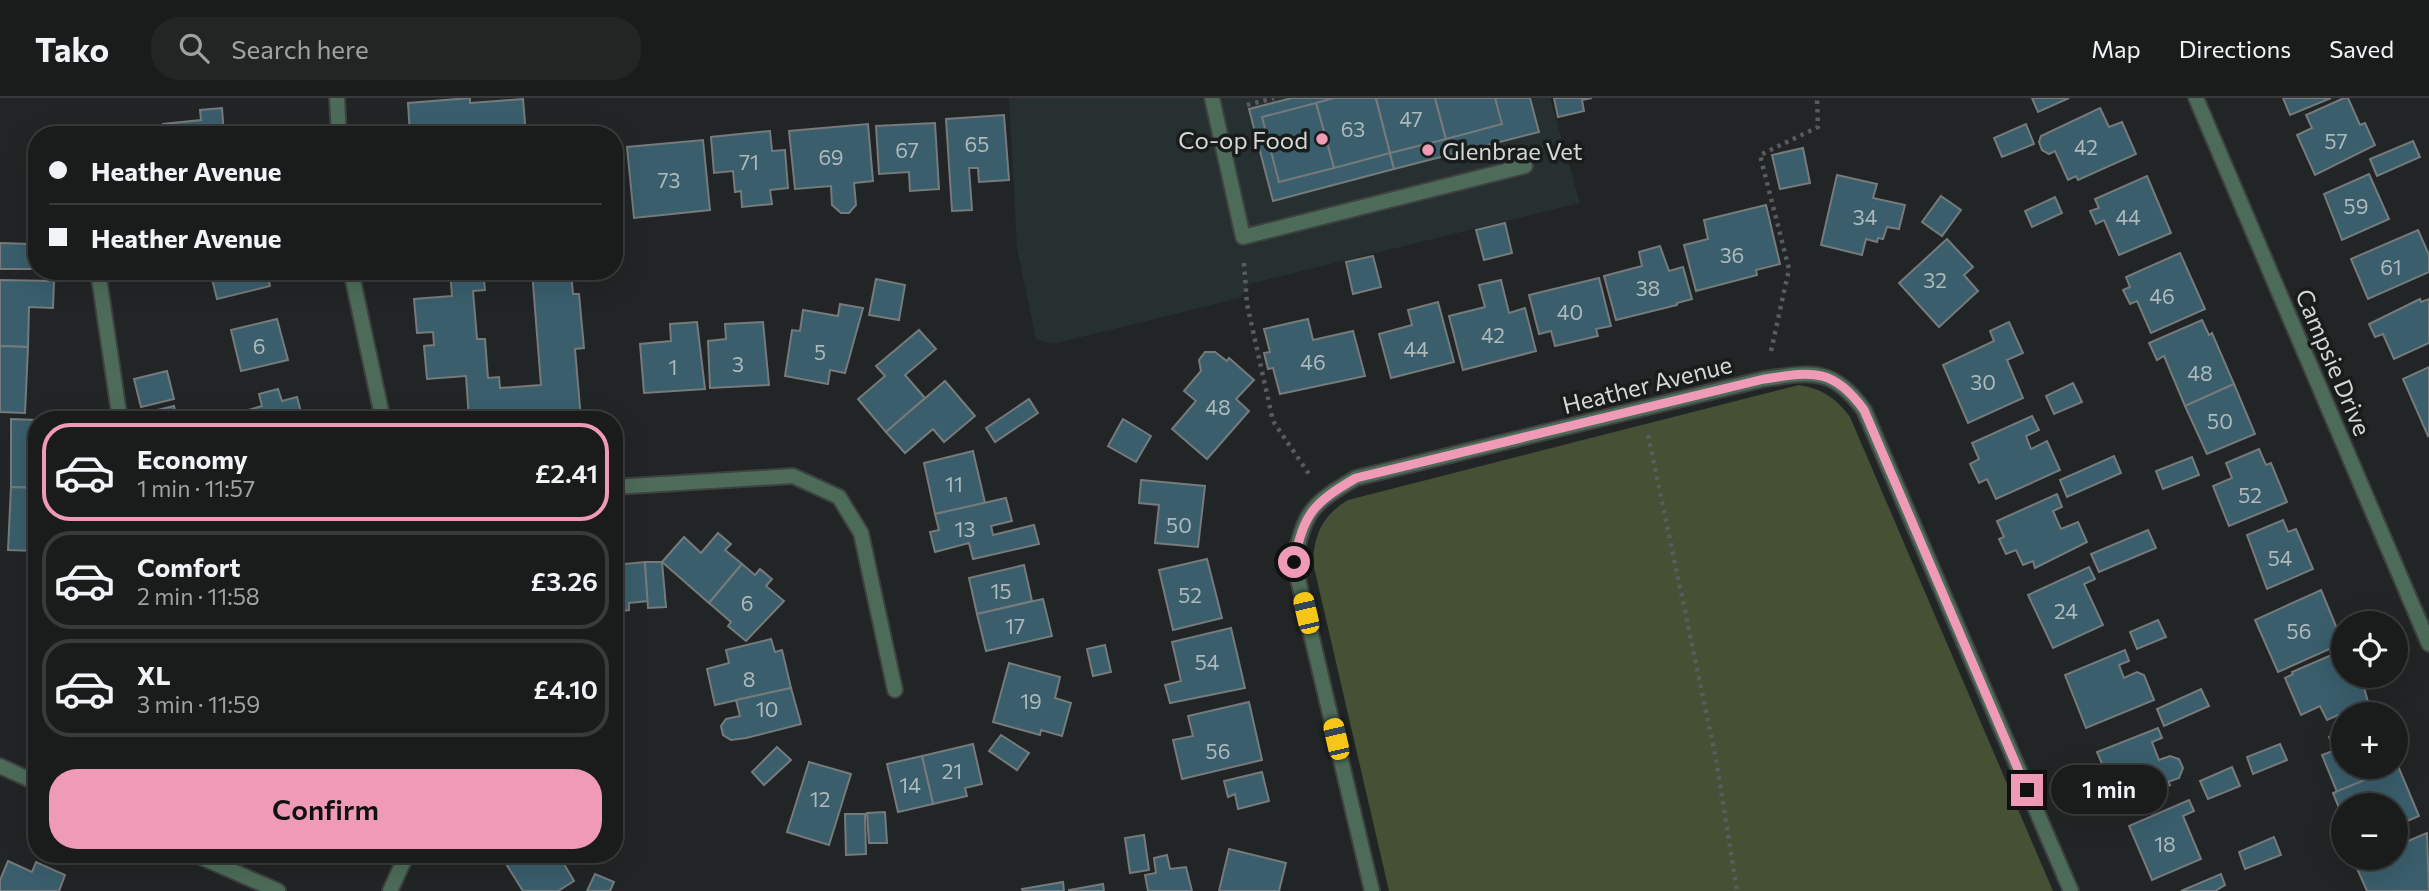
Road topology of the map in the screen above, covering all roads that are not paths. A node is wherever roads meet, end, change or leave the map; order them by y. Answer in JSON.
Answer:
{"nodes":[{"id":1,"x":337,"y":98,"type":"edge"},
{"id":2,"x":1212,"y":98,"type":"edge"},
{"id":3,"x":2196,"y":98,"type":"edge"},
{"id":4,"x":339,"y":126,"type":"edge"},
{"id":5,"x":1525,"y":166,"type":"dead end"},
{"id":6,"x":99,"y":280,"type":"edge"},
{"id":7,"x":353,"y":280,"type":"edge"},
{"id":8,"x":119,"y":411,"type":"edge"},
{"id":9,"x":381,"y":411,"type":"edge"},
{"id":10,"x":623,"y":486,"type":"edge"},
{"id":11,"x":2429,"y":644,"type":"edge"},
{"id":12,"x":895,"y":690,"type":"dead end"},
{"id":13,"x":0,"y":766,"type":"edge"},
{"id":14,"x":28,"y":779,"type":"edge"},
{"id":15,"x":214,"y":863,"type":"edge"},
{"id":16,"x":403,"y":863,"type":"edge"},
{"id":17,"x":278,"y":891,"type":"edge"},
{"id":18,"x":390,"y":891,"type":"edge"},
{"id":19,"x":1372,"y":891,"type":"edge"},
{"id":20,"x":2071,"y":891,"type":"edge"}],
"edges":[{"from":1,"to":4,"type":"street"},
{"from":2,"to":5,"type":"street"},
{"from":3,"to":11,"type":"street","name":"Campsie Drive"},
{"from":6,"to":8,"type":"street"},
{"from":7,"to":9,"type":"street"},
{"from":10,"to":12,"type":"street"},
{"from":13,"to":14,"type":"street"},
{"from":15,"to":17,"type":"street"},
{"from":16,"to":18,"type":"street"},
{"from":19,"to":20,"type":"street","name":"Heather Avenue"}]}
